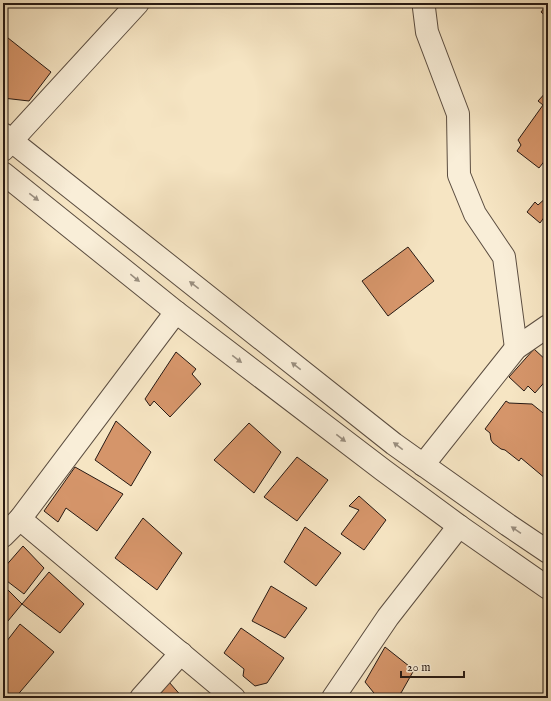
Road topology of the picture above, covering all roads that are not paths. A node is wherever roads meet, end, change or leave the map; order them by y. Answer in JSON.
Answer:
{"nodes":[{"id":1,"x":138,"y":3,"type":"edge"},
{"id":2,"x":424,"y":3,"type":"edge"},
{"id":3,"x":6,"y":142,"type":"edge"},
{"id":4,"x":3,"y":173,"type":"edge"},
{"id":5,"x":176,"y":312,"type":"junction"},
{"id":6,"x":548,"y":326,"type":"edge"},
{"id":7,"x":516,"y":348,"type":"junction"},
{"id":8,"x":423,"y":465,"type":"junction"},
{"id":9,"x":20,"y":519,"type":"junction"},
{"id":10,"x":459,"y":526,"type":"junction"},
{"id":11,"x":3,"y":536,"type":"edge"},
{"id":12,"x":548,"y":552,"type":"edge"},
{"id":13,"x":548,"y":588,"type":"edge"},
{"id":14,"x":181,"y":653,"type":"junction"},
{"id":15,"x":141,"y":698,"type":"edge"},
{"id":16,"x":234,"y":698,"type":"edge"},
{"id":17,"x":333,"y":698,"type":"edge"}],
"edges":[{"from":1,"to":3,"type":"street"},
{"from":2,"to":7,"type":"street"},
{"from":8,"to":3,"type":"street","one_way":true},
{"from":4,"to":5,"type":"street","one_way":true},
{"from":5,"to":9,"type":"street"},
{"from":5,"to":10,"type":"street","one_way":true},
{"from":6,"to":7,"type":"street"},
{"from":7,"to":8,"type":"street"},
{"from":12,"to":8,"type":"street","one_way":true},
{"from":9,"to":11,"type":"street"},
{"from":9,"to":14,"type":"street"},
{"from":10,"to":13,"type":"street"},
{"from":10,"to":17,"type":"street"},
{"from":14,"to":15,"type":"street"},
{"from":14,"to":16,"type":"street"}]}
